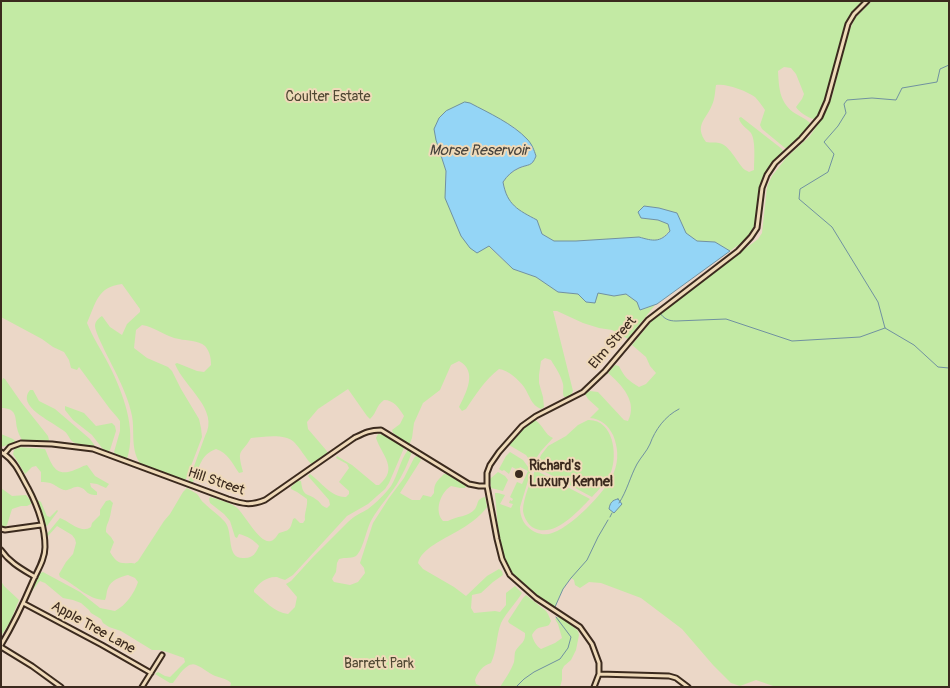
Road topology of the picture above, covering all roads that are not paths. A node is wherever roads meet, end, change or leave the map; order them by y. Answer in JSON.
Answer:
{"nodes":[{"id":1,"x":867,"y":1,"type":"edge"},
{"id":2,"x":3,"y":453,"type":"edge"},
{"id":3,"x":487,"y":486,"type":"junction"},
{"id":4,"x":41,"y":525,"type":"junction"},
{"id":5,"x":1,"y":529,"type":"edge"},
{"id":6,"x":1,"y":550,"type":"edge"},
{"id":7,"x":35,"y":577,"type":"junction"},
{"id":8,"x":23,"y":603,"type":"junction"},
{"id":9,"x":1,"y":646,"type":"edge"},
{"id":10,"x":162,"y":655,"type":"dead end"},
{"id":11,"x":151,"y":673,"type":"junction"},
{"id":12,"x":599,"y":674,"type":"junction"},
{"id":13,"x":61,"y":687,"type":"edge"},
{"id":14,"x":142,"y":687,"type":"edge"},
{"id":15,"x":594,"y":687,"type":"edge"},
{"id":16,"x":688,"y":687,"type":"edge"}],
"edges":[{"from":1,"to":3,"type":"street","name":"Elm Street"},
{"from":2,"to":3,"type":"street","name":"Hill Street"},
{"from":2,"to":4,"type":"street"},
{"from":3,"to":12,"type":"street","name":"Elm Street"},
{"from":4,"to":5,"type":"street"},
{"from":4,"to":7,"type":"street"},
{"from":6,"to":7,"type":"street"},
{"from":7,"to":8,"type":"street"},
{"from":8,"to":9,"type":"street"},
{"from":8,"to":11,"type":"street","name":"Apple Tree Lane"},
{"from":9,"to":13,"type":"street"},
{"from":10,"to":11,"type":"street"},
{"from":11,"to":14,"type":"street"},
{"from":12,"to":15,"type":"street"},
{"from":12,"to":16,"type":"street"}]}
